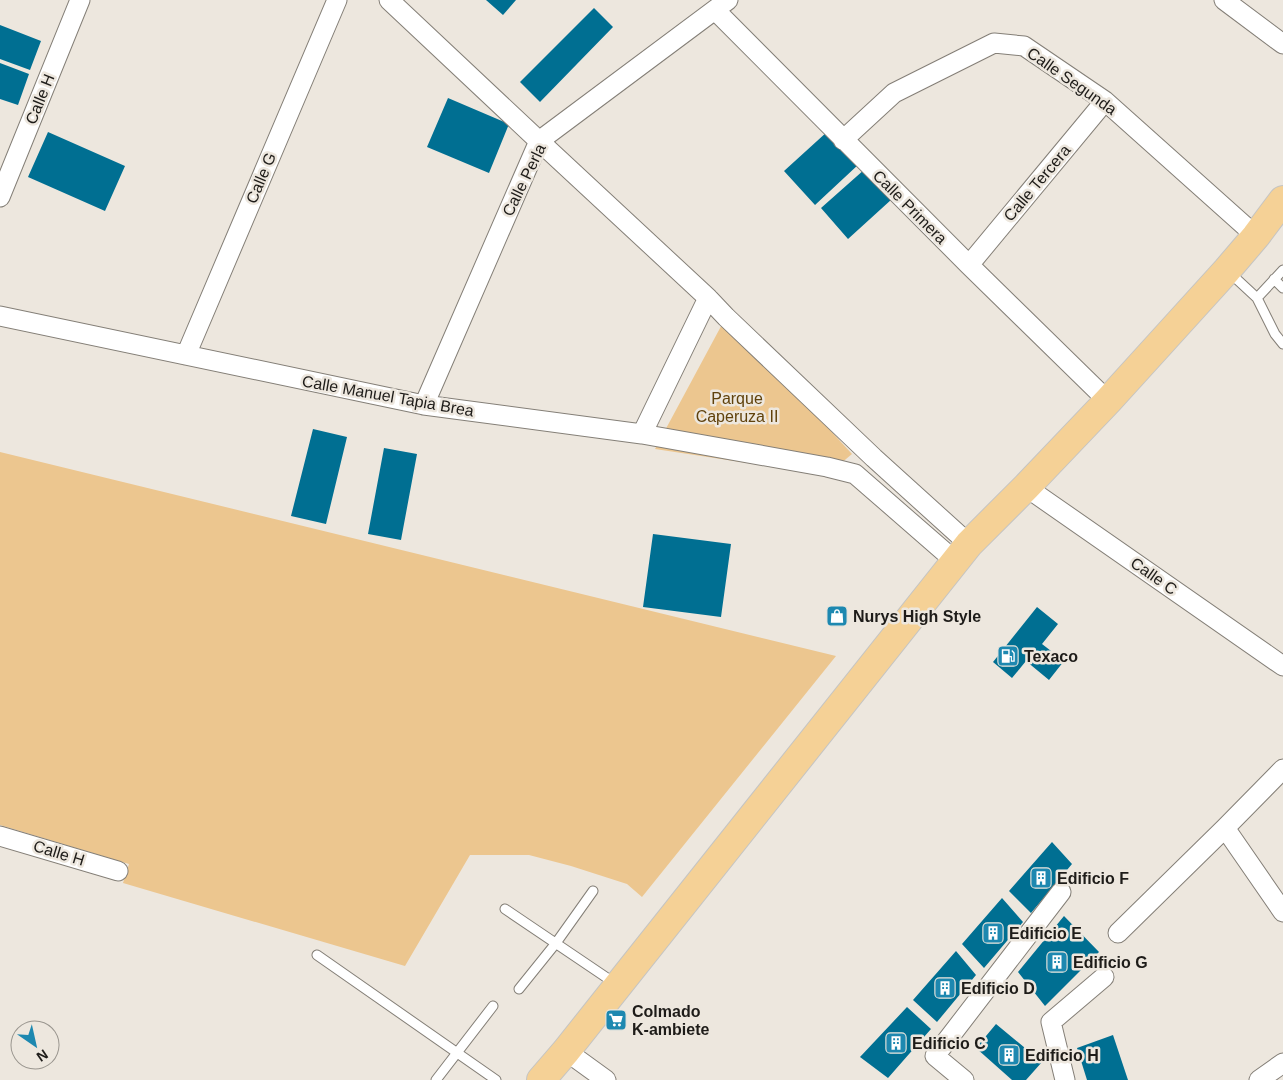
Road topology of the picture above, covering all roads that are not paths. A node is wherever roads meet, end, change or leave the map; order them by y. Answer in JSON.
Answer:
{"nodes":[{"id":1,"x":80,"y":0,"type":"edge"},
{"id":2,"x":337,"y":0,"type":"edge"},
{"id":3,"x":389,"y":0,"type":"edge"},
{"id":4,"x":1224,"y":0,"type":"edge"},
{"id":5,"x":722,"y":5,"type":"edge"},
{"id":6,"x":1283,"y":44,"type":"edge"},
{"id":7,"x":1105,"y":101,"type":"junction"},
{"id":8,"x":843,"y":140,"type":"junction"},
{"id":9,"x":538,"y":142,"type":"junction"},
{"id":10,"x":0,"y":198,"type":"edge"},
{"id":11,"x":1283,"y":200,"type":"edge"},
{"id":12,"x":1256,"y":236,"type":"junction"},
{"id":13,"x":969,"y":265,"type":"junction"},
{"id":14,"x":1227,"y":270,"type":"junction"},
{"id":15,"x":1283,"y":270,"type":"edge"},
{"id":16,"x":1274,"y":280,"type":"junction"},
{"id":17,"x":1283,"y":288,"type":"edge"},
{"id":18,"x":708,"y":298,"type":"junction"},
{"id":19,"x":1257,"y":298,"type":"junction"},
{"id":20,"x":0,"y":316,"type":"edge"},
{"id":21,"x":1283,"y":344,"type":"edge"},
{"id":22,"x":186,"y":356,"type":"junction"},
{"id":23,"x":1108,"y":400,"type":"junction"},
{"id":24,"x":424,"y":405,"type":"junction"},
{"id":25,"x":642,"y":434,"type":"junction"},
{"id":26,"x":874,"y":458,"type":"junction"},
{"id":27,"x":856,"y":474,"type":"junction"},
{"id":28,"x":1026,"y":487,"type":"junction"},
{"id":29,"x":962,"y":553,"type":"junction"},
{"id":30,"x":1283,"y":666,"type":"edge"},
{"id":31,"x":1283,"y":769,"type":"edge"},
{"id":32,"x":1225,"y":828,"type":"junction"},
{"id":33,"x":0,"y":836,"type":"edge"},
{"id":34,"x":118,"y":871,"type":"dead end"},
{"id":35,"x":594,"y":891,"type":"dead end"},
{"id":36,"x":1062,"y":892,"type":"dead end"},
{"id":37,"x":504,"y":909,"type":"dead end"},
{"id":38,"x":1283,"y":912,"type":"edge"},
{"id":39,"x":1118,"y":932,"type":"dead end"},
{"id":40,"x":556,"y":943,"type":"junction"},
{"id":41,"x":317,"y":955,"type":"dead end"},
{"id":42,"x":1104,"y":976,"type":"dead end"},
{"id":43,"x":619,"y":985,"type":"junction"},
{"id":44,"x":518,"y":989,"type":"dead end"},
{"id":45,"x":493,"y":1006,"type":"dead end"},
{"id":46,"x":566,"y":1051,"type":"junction"},
{"id":47,"x":457,"y":1054,"type":"junction"},
{"id":48,"x":1283,"y":1063,"type":"edge"},
{"id":49,"x":436,"y":1080,"type":"edge"},
{"id":50,"x":496,"y":1080,"type":"edge"},
{"id":51,"x":541,"y":1080,"type":"edge"},
{"id":52,"x":606,"y":1080,"type":"edge"},
{"id":53,"x":964,"y":1080,"type":"edge"},
{"id":54,"x":1064,"y":1080,"type":"edge"},
{"id":55,"x":1259,"y":1080,"type":"edge"}],
"edges":[{"from":1,"to":10,"type":"street","name":"Calle H"},
{"from":2,"to":22,"type":"street","name":"Calle G"},
{"from":3,"to":9,"type":"street"},
{"from":4,"to":6,"type":"street"},
{"from":5,"to":8,"type":"street","name":"Calle Primera"},
{"from":5,"to":9,"type":"street","name":"Calle Perla"},
{"from":7,"to":8,"type":"street","name":"Calle Segunda"},
{"from":7,"to":12,"type":"street","name":"Calle Segunda"},
{"from":7,"to":13,"type":"street","name":"Calle Tercera"},
{"from":8,"to":13,"type":"street","name":"Calle Primera"},
{"from":9,"to":18,"type":"street"},
{"from":9,"to":24,"type":"street","name":"Calle Perla"},
{"from":11,"to":12,"type":"main road"},
{"from":12,"to":14,"type":"main road"},
{"from":13,"to":23,"type":"street","name":"Calle Primera"},
{"from":14,"to":19,"type":"lane"},
{"from":14,"to":23,"type":"main road"},
{"from":15,"to":16,"type":"lane"},
{"from":16,"to":17,"type":"lane"},
{"from":16,"to":19,"type":"lane"},
{"from":18,"to":25,"type":"street"},
{"from":18,"to":26,"type":"street"},
{"from":19,"to":21,"type":"lane"},
{"from":20,"to":22,"type":"street","name":"Calle Manuel Tapia Brea"},
{"from":22,"to":24,"type":"street","name":"Calle Manuel Tapia Brea"},
{"from":23,"to":28,"type":"main road"},
{"from":24,"to":25,"type":"street","name":"Calle Manuel Tapia Brea"},
{"from":25,"to":27,"type":"street","name":"Calle Manuel Tapia Brea"},
{"from":26,"to":27,"type":"street"},
{"from":26,"to":29,"type":"street"},
{"from":27,"to":29,"type":"street","name":"Calle Manuel Tapia Brea"},
{"from":28,"to":29,"type":"main road"},
{"from":28,"to":30,"type":"street","name":"Calle C"},
{"from":29,"to":43,"type":"main road"},
{"from":31,"to":32,"type":"street"},
{"from":32,"to":38,"type":"street"},
{"from":32,"to":39,"type":"street"},
{"from":33,"to":34,"type":"street","name":"Calle H"},
{"from":35,"to":40,"type":"lane"},
{"from":36,"to":53,"type":"street"},
{"from":37,"to":40,"type":"lane"},
{"from":40,"to":43,"type":"lane"},
{"from":40,"to":44,"type":"lane"},
{"from":41,"to":47,"type":"lane"},
{"from":42,"to":54,"type":"street"},
{"from":43,"to":46,"type":"main road"},
{"from":45,"to":47,"type":"lane"},
{"from":46,"to":51,"type":"main road"},
{"from":46,"to":52,"type":"street"},
{"from":47,"to":49,"type":"lane"},
{"from":47,"to":50,"type":"lane"},
{"from":48,"to":55,"type":"street"}]}
